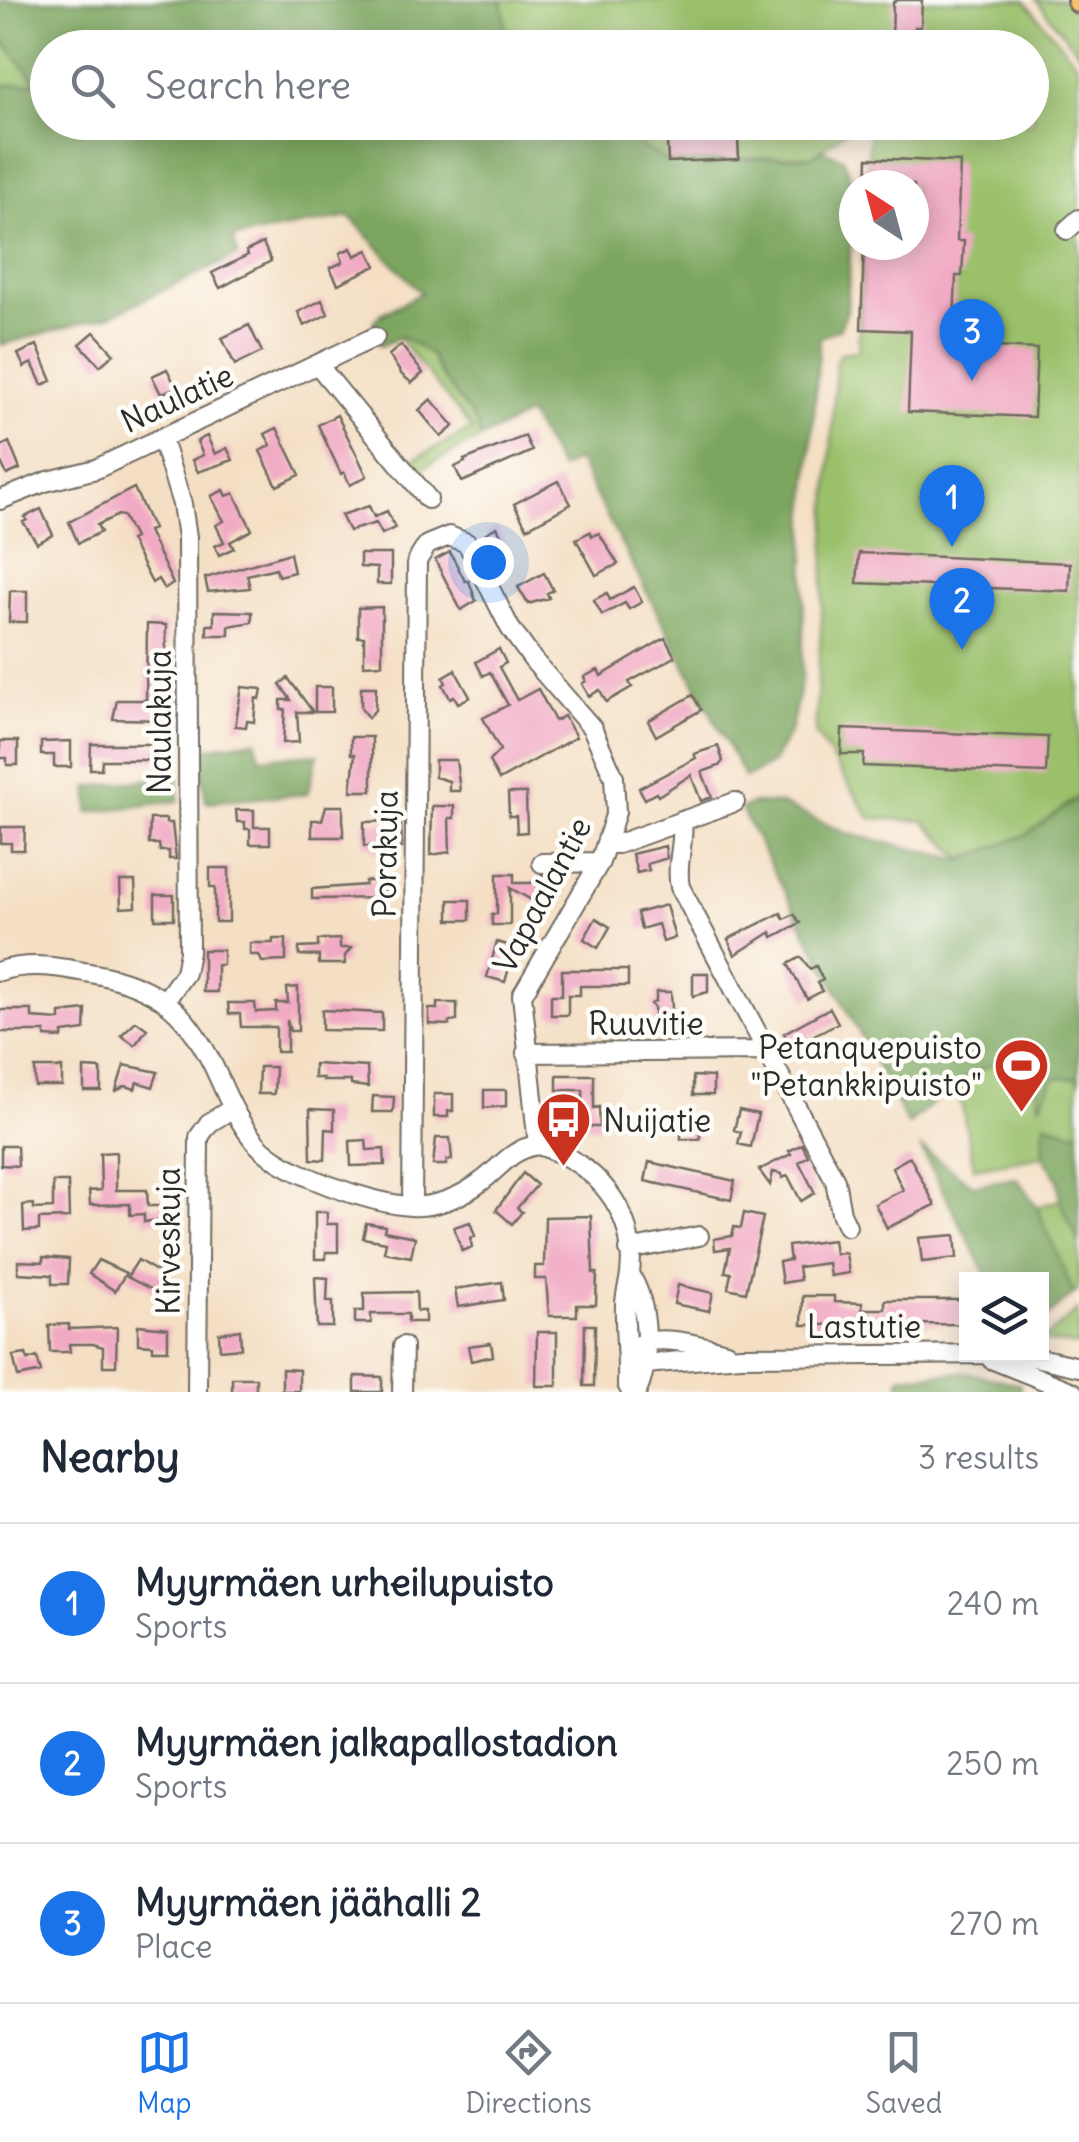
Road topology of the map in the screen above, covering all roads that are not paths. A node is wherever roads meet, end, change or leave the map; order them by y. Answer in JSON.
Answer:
{"nodes":[{"id":1,"x":375,"y":337,"type":"dead end"},
{"id":2,"x":318,"y":365,"type":"junction"},
{"id":3,"x":162,"y":440,"type":"junction"},
{"id":4,"x":428,"y":499,"type":"dead end"},
{"id":5,"x":0,"y":500,"type":"edge"},
{"id":6,"x":464,"y":539,"type":"joint"},
{"id":7,"x":735,"y":802,"type":"dead end"},
{"id":8,"x":682,"y":820,"type":"junction"},
{"id":9,"x":603,"y":853,"type":"junction"},
{"id":10,"x":542,"y":863,"type":"dead end"},
{"id":11,"x":0,"y":971,"type":"edge"},
{"id":12,"x":165,"y":1000,"type":"junction"},
{"id":13,"x":765,"y":1051,"type":"junction"},
{"id":14,"x":526,"y":1054,"type":"junction"},
{"id":15,"x":233,"y":1108,"type":"junction"},
{"id":16,"x":538,"y":1145,"type":"junction"},
{"id":17,"x":412,"y":1206,"type":"junction"},
{"id":18,"x":847,"y":1226,"type":"dead end"},
{"id":19,"x":699,"y":1236,"type":"dead end"},
{"id":20,"x":629,"y":1250,"type":"junction"},
{"id":21,"x":630,"y":1275,"type":"junction"},
{"id":22,"x":644,"y":1341,"type":"junction"},
{"id":23,"x":403,"y":1346,"type":"dead end"},
{"id":24,"x":628,"y":1352,"type":"junction"},
{"id":25,"x":741,"y":1356,"type":"junction"},
{"id":26,"x":959,"y":1357,"type":"edge"},
{"id":27,"x":1049,"y":1360,"type":"edge"},
{"id":28,"x":998,"y":1362,"type":"edge"},
{"id":29,"x":645,"y":1364,"type":"junction"},
{"id":30,"x":1079,"y":1366,"type":"edge"},
{"id":31,"x":197,"y":1392,"type":"edge"},
{"id":32,"x":402,"y":1392,"type":"edge"},
{"id":33,"x":634,"y":1392,"type":"edge"},
{"id":34,"x":1073,"y":1392,"type":"edge"}],
"edges":[{"from":1,"to":2,"type":"street","name":"Naulatie"},
{"from":2,"to":3,"type":"street","name":"Naulatie"},
{"from":2,"to":4,"type":"street"},
{"from":3,"to":5,"type":"street","name":"Naulatie"},
{"from":3,"to":12,"type":"street","name":"Naulakuja"},
{"from":6,"to":9,"type":"street","name":"Vapaalantie"},
{"from":6,"to":17,"type":"street","name":"Porakuja"},
{"from":7,"to":8,"type":"street"},
{"from":8,"to":9,"type":"street"},
{"from":8,"to":13,"type":"street"},
{"from":9,"to":10,"type":"street"},
{"from":9,"to":14,"type":"street","name":"Vapaalantie"},
{"from":11,"to":12,"type":"street"},
{"from":12,"to":15,"type":"street"},
{"from":13,"to":14,"type":"street","name":"Ruuvitie"},
{"from":13,"to":18,"type":"street"},
{"from":14,"to":16,"type":"street","name":"Vapaalantie"},
{"from":15,"to":17,"type":"street"},
{"from":15,"to":31,"type":"street","name":"Kirveskuja"},
{"from":16,"to":17,"type":"street"},
{"from":16,"to":20,"type":"street"},
{"from":19,"to":20,"type":"street"},
{"from":20,"to":21,"type":"street"},
{"from":21,"to":22,"type":"street"},
{"from":21,"to":24,"type":"street"},
{"from":22,"to":24,"type":"street"},
{"from":22,"to":25,"type":"street","name":"Lastutie"},
{"from":22,"to":29,"type":"street"},
{"from":23,"to":32,"type":"street"},
{"from":24,"to":29,"type":"street"},
{"from":24,"to":33,"type":"street"},
{"from":25,"to":26,"type":"street","name":"Lastutie"},
{"from":25,"to":29,"type":"street","name":"Lastutie"},
{"from":27,"to":30,"type":"street"},
{"from":28,"to":34,"type":"street","name":"Lastutie"},
{"from":29,"to":33,"type":"street"}]}
